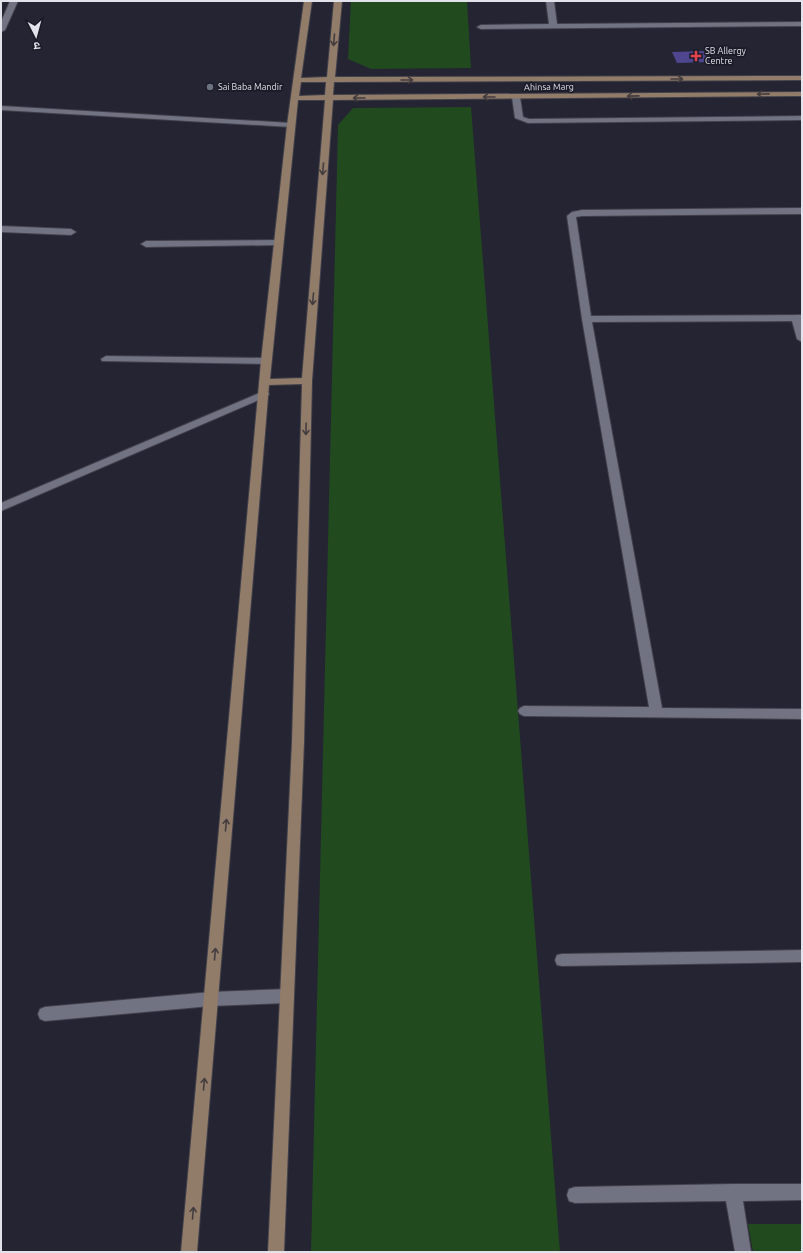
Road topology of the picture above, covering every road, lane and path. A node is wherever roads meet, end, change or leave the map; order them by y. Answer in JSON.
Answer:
{"nodes":[{"id":1,"x":14,"y":1,"type":"edge"},
{"id":2,"x":308,"y":1,"type":"edge"},
{"id":3,"x":338,"y":1,"type":"edge"},
{"id":4,"x":550,"y":1,"type":"edge"},
{"id":5,"x":802,"y":24,"type":"edge"},
{"id":6,"x":553,"y":26,"type":"junction"},
{"id":7,"x":481,"y":27,"type":"dead end"},
{"id":8,"x":1,"y":30,"type":"edge"},
{"id":9,"x":802,"y":78,"type":"edge"},
{"id":10,"x":298,"y":80,"type":"junction"},
{"id":11,"x":331,"y":80,"type":"junction"},
{"id":12,"x":802,"y":94,"type":"edge"},
{"id":13,"x":516,"y":97,"type":"junction"},
{"id":14,"x":295,"y":98,"type":"junction"},
{"id":15,"x":329,"y":98,"type":"junction"},
{"id":16,"x":1,"y":108,"type":"edge"},
{"id":17,"x":802,"y":118,"type":"edge"},
{"id":18,"x":291,"y":125,"type":"junction"},
{"id":19,"x":802,"y":211,"type":"edge"},
{"id":20,"x":1,"y":229,"type":"edge"},
{"id":21,"x":71,"y":232,"type":"dead end"},
{"id":22,"x":278,"y":242,"type":"junction"},
{"id":23,"x":146,"y":244,"type":"dead end"},
{"id":24,"x":587,"y":318,"type":"junction"},
{"id":25,"x":799,"y":318,"type":"edge"},
{"id":26,"x":802,"y":339,"type":"edge"},
{"id":27,"x":106,"y":359,"type":"dead end"},
{"id":28,"x":266,"y":361,"type":"junction"},
{"id":29,"x":307,"y":381,"type":"junction"},
{"id":30,"x":265,"y":382,"type":"junction"},
{"id":31,"x":264,"y":394,"type":"junction"},
{"id":32,"x":1,"y":507,"type":"edge"},
{"id":33,"x":524,"y":711,"type":"dead end"},
{"id":34,"x":656,"y":712,"type":"junction"},
{"id":35,"x":802,"y":714,"type":"edge"},
{"id":36,"x":802,"y":956,"type":"edge"},
{"id":37,"x":562,"y":960,"type":"dead end"},
{"id":38,"x":286,"y":996,"type":"junction"},
{"id":39,"x":211,"y":999,"type":"junction"},
{"id":40,"x":45,"y":1014,"type":"dead end"},
{"id":41,"x":733,"y":1192,"type":"junction"},
{"id":42,"x":802,"y":1192,"type":"edge"},
{"id":43,"x":574,"y":1195,"type":"dead end"},
{"id":44,"x":190,"y":1252,"type":"edge"},
{"id":45,"x":276,"y":1252,"type":"edge"},
{"id":46,"x":743,"y":1252,"type":"edge"}],
"edges":[{"from":1,"to":8,"type":"street"},
{"from":2,"to":10,"type":"street"},
{"from":3,"to":11,"type":"street","one_way":true},
{"from":4,"to":6,"type":"street"},
{"from":5,"to":6,"type":"street"},
{"from":6,"to":7,"type":"street"},
{"from":11,"to":9,"type":"street","name":"Ahinsa Marg","one_way":true},
{"from":10,"to":11,"type":"street","name":"Ahinsa Marg"},
{"from":10,"to":14,"type":"street"},
{"from":11,"to":15,"type":"street"},
{"from":12,"to":13,"type":"street","name":"Ahinsa Marg","one_way":true},
{"from":13,"to":15,"type":"street","name":"Ahinsa Marg","one_way":true},
{"from":13,"to":17,"type":"street"},
{"from":14,"to":15,"type":"street","name":"Ahinsa Marg"},
{"from":14,"to":18,"type":"street"},
{"from":15,"to":29,"type":"street","one_way":true},
{"from":16,"to":18,"type":"street"},
{"from":18,"to":22,"type":"street"},
{"from":19,"to":24,"type":"street"},
{"from":20,"to":21,"type":"street"},
{"from":22,"to":23,"type":"street"},
{"from":22,"to":28,"type":"street"},
{"from":24,"to":25,"type":"street"},
{"from":24,"to":34,"type":"street"},
{"from":25,"to":26,"type":"street"},
{"from":27,"to":28,"type":"street"},
{"from":28,"to":30,"type":"street"},
{"from":29,"to":30,"type":"street"},
{"from":29,"to":38,"type":"street","one_way":true},
{"from":30,"to":31,"type":"street"},
{"from":31,"to":32,"type":"street"},
{"from":39,"to":31,"type":"street","one_way":true},
{"from":33,"to":34,"type":"street"},
{"from":34,"to":35,"type":"street"},
{"from":36,"to":37,"type":"street"},
{"from":38,"to":39,"type":"street"},
{"from":38,"to":45,"type":"street"},
{"from":39,"to":40,"type":"street"},
{"from":44,"to":39,"type":"street","one_way":true},
{"from":41,"to":42,"type":"street"},
{"from":41,"to":43,"type":"street"},
{"from":41,"to":46,"type":"street"}]}
